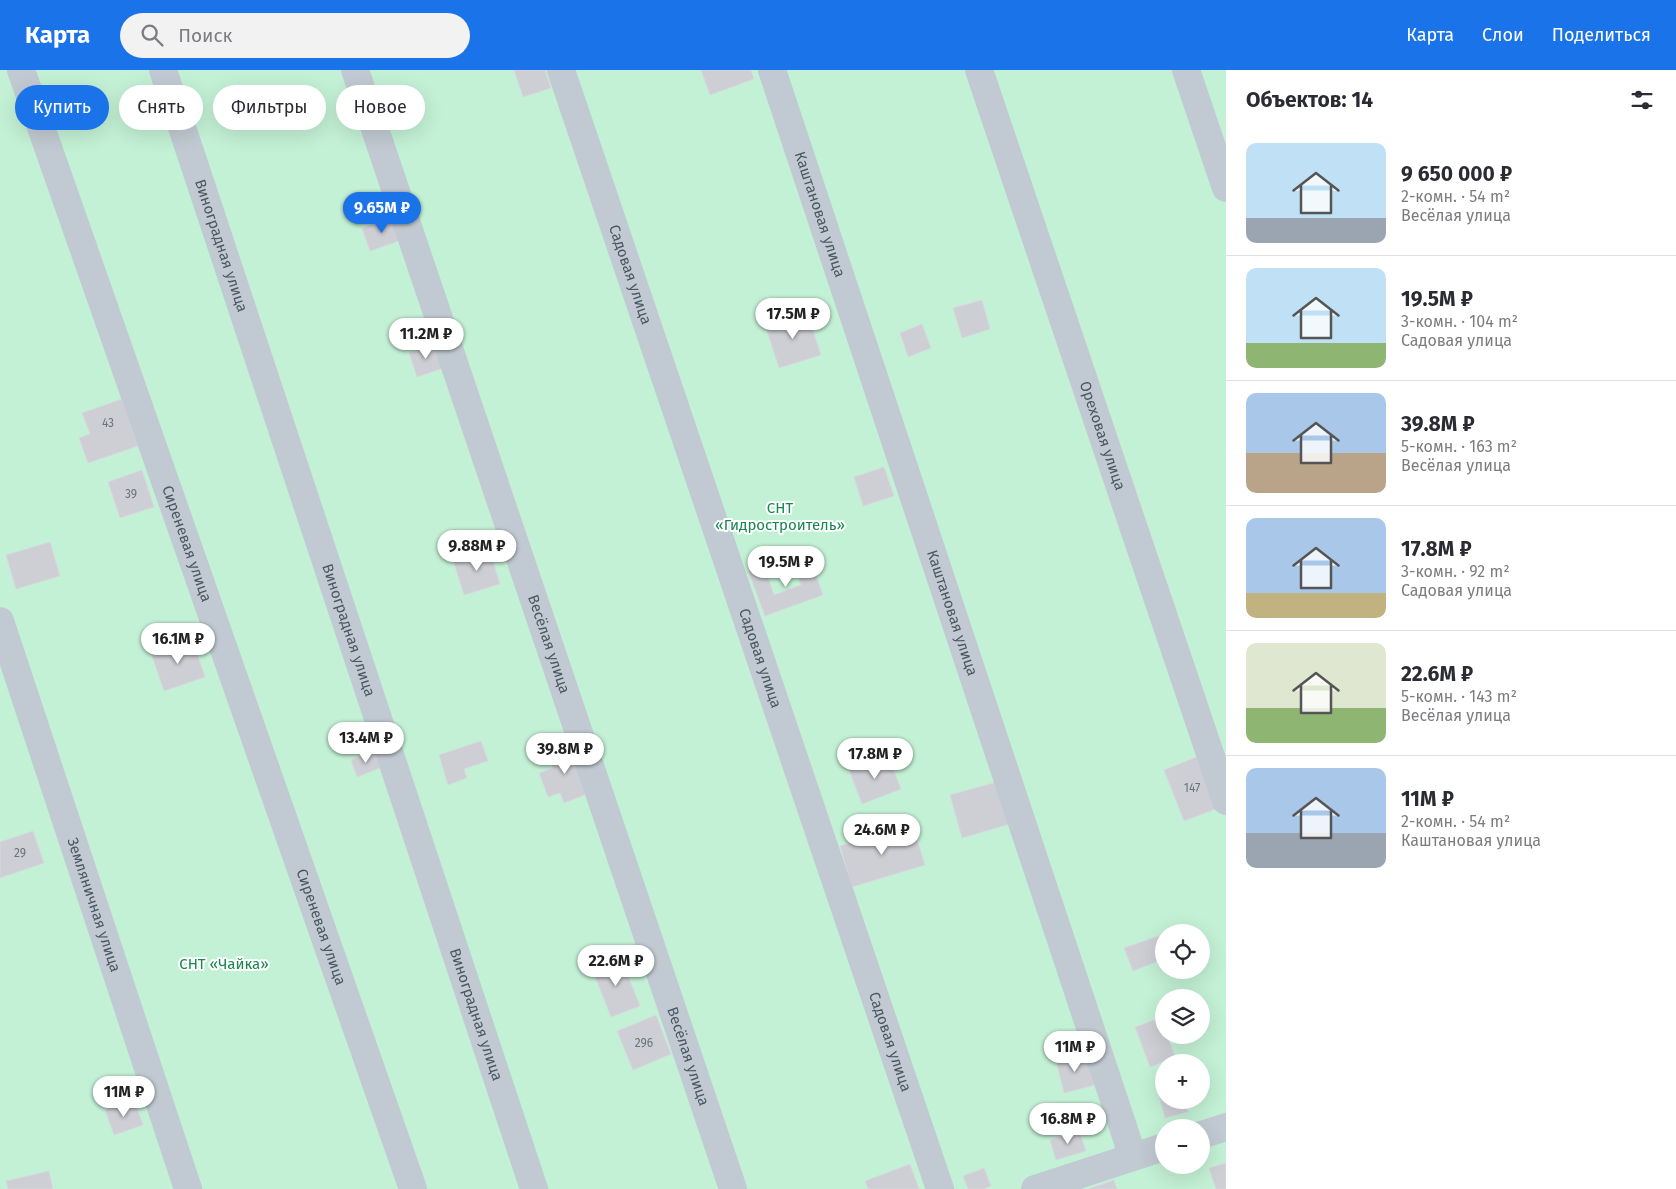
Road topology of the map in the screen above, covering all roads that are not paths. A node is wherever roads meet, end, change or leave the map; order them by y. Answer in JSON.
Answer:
{"nodes":[{"id":1,"x":21,"y":70,"type":"edge"},
{"id":2,"x":163,"y":70,"type":"edge"},
{"id":3,"x":355,"y":70,"type":"edge"},
{"id":4,"x":561,"y":70,"type":"edge"},
{"id":5,"x":772,"y":70,"type":"edge"},
{"id":6,"x":979,"y":70,"type":"edge"},
{"id":7,"x":1186,"y":70,"type":"edge"},
{"id":8,"x":1226,"y":188,"type":"edge"},
{"id":9,"x":0,"y":621,"type":"edge"},
{"id":10,"x":1226,"y":801,"type":"edge"},
{"id":11,"x":1226,"y":1127,"type":"edge"},
{"id":12,"x":1210,"y":1132,"type":"edge"},
{"id":13,"x":1155,"y":1150,"type":"edge"},
{"id":14,"x":1133,"y":1157,"type":"junction"},
{"id":15,"x":188,"y":1189,"type":"edge"},
{"id":16,"x":413,"y":1189,"type":"edge"},
{"id":17,"x":534,"y":1189,"type":"edge"},
{"id":18,"x":733,"y":1189,"type":"edge"},
{"id":19,"x":940,"y":1189,"type":"edge"},
{"id":20,"x":1035,"y":1189,"type":"edge"}],
"edges":[{"from":1,"to":16,"type":"street","name":"Сиреневая улица"},
{"from":2,"to":17,"type":"street","name":"Виноградная улица"},
{"from":3,"to":18,"type":"street","name":"Весёлая улица"},
{"from":4,"to":19,"type":"street","name":"Садовая улица"},
{"from":5,"to":14,"type":"street","name":"Каштановая улица"},
{"from":6,"to":10,"type":"street","name":"Ореховая улица"},
{"from":7,"to":8,"type":"street"},
{"from":9,"to":15,"type":"street","name":"Земляничная улица"},
{"from":11,"to":12,"type":"street"},
{"from":13,"to":14,"type":"street"},
{"from":14,"to":20,"type":"street"}]}
